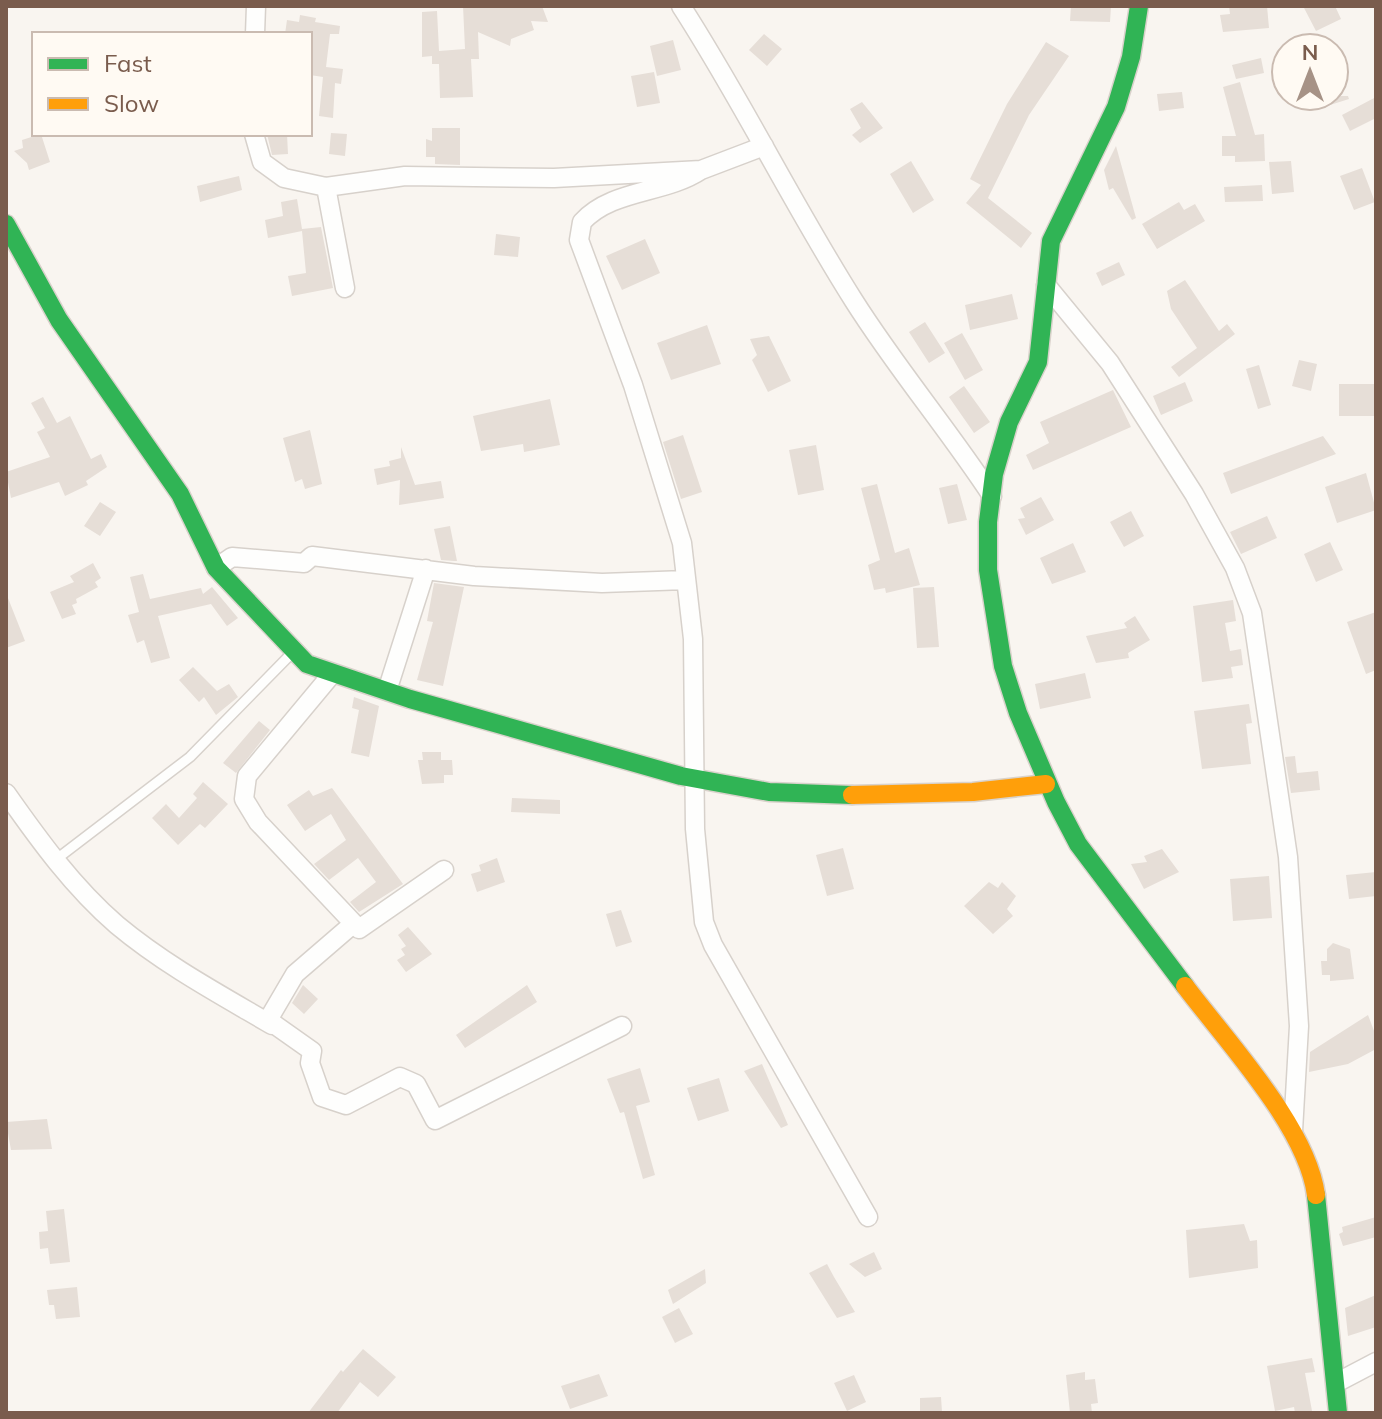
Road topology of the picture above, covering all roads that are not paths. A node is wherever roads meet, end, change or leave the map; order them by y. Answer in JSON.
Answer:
{"nodes":[{"id":1,"x":256,"y":6,"type":"edge"},
{"id":2,"x":681,"y":6,"type":"edge"},
{"id":3,"x":1139,"y":6,"type":"edge"},
{"id":4,"x":255,"y":32,"type":"edge"},
{"id":5,"x":255,"y":136,"type":"edge"},
{"id":6,"x":764,"y":146,"type":"junction"},
{"id":7,"x":701,"y":170,"type":"junction"},
{"id":8,"x":326,"y":187,"type":"junction"},
{"id":9,"x":6,"y":225,"type":"edge"},
{"id":10,"x":1046,"y":285,"type":"junction"},
{"id":11,"x":345,"y":288,"type":"dead end"},
{"id":12,"x":992,"y":496,"type":"junction"},
{"id":13,"x":216,"y":568,"type":"junction"},
{"id":14,"x":426,"y":569,"type":"junction"},
{"id":15,"x":686,"y":580,"type":"junction"},
{"id":16,"x":293,"y":652,"type":"junction"},
{"id":17,"x":332,"y":674,"type":"junction"},
{"id":18,"x":387,"y":691,"type":"junction"},
{"id":19,"x":693,"y":778,"type":"junction"},
{"id":20,"x":1046,"y":784,"type":"junction"},
{"id":21,"x":6,"y":793,"type":"edge"},
{"id":22,"x":54,"y":861,"type":"junction"},
{"id":23,"x":444,"y":870,"type":"dead end"},
{"id":24,"x":353,"y":924,"type":"junction"},
{"id":25,"x":272,"y":1025,"type":"junction"},
{"id":26,"x":622,"y":1026,"type":"dead end"},
{"id":27,"x":1293,"y":1131,"type":"junction"},
{"id":28,"x":868,"y":1217,"type":"dead end"},
{"id":29,"x":1376,"y":1362,"type":"edge"},
{"id":30,"x":1336,"y":1383,"type":"junction"},
{"id":31,"x":1338,"y":1413,"type":"edge"}],
"edges":[{"from":1,"to":4,"type":"street"},
{"from":2,"to":6,"type":"street"},
{"from":3,"to":10,"type":"street"},
{"from":5,"to":8,"type":"street"},
{"from":6,"to":7,"type":"street"},
{"from":6,"to":12,"type":"street"},
{"from":7,"to":8,"type":"street"},
{"from":7,"to":15,"type":"street"},
{"from":8,"to":11,"type":"street"},
{"from":9,"to":13,"type":"street"},
{"from":10,"to":12,"type":"street"},
{"from":10,"to":27,"type":"street"},
{"from":12,"to":20,"type":"street"},
{"from":13,"to":14,"type":"street"},
{"from":13,"to":16,"type":"street"},
{"from":14,"to":15,"type":"street"},
{"from":14,"to":18,"type":"street"},
{"from":15,"to":19,"type":"street"},
{"from":16,"to":17,"type":"street"},
{"from":16,"to":22,"type":"lane"},
{"from":17,"to":18,"type":"street"},
{"from":17,"to":24,"type":"street"},
{"from":18,"to":19,"type":"street"},
{"from":19,"to":20,"type":"street"},
{"from":19,"to":28,"type":"street"},
{"from":20,"to":27,"type":"street"},
{"from":21,"to":22,"type":"street"},
{"from":22,"to":25,"type":"street"},
{"from":23,"to":24,"type":"street"},
{"from":24,"to":25,"type":"street"},
{"from":25,"to":26,"type":"street"},
{"from":27,"to":30,"type":"street"},
{"from":29,"to":30,"type":"street"},
{"from":30,"to":31,"type":"street"}]}
